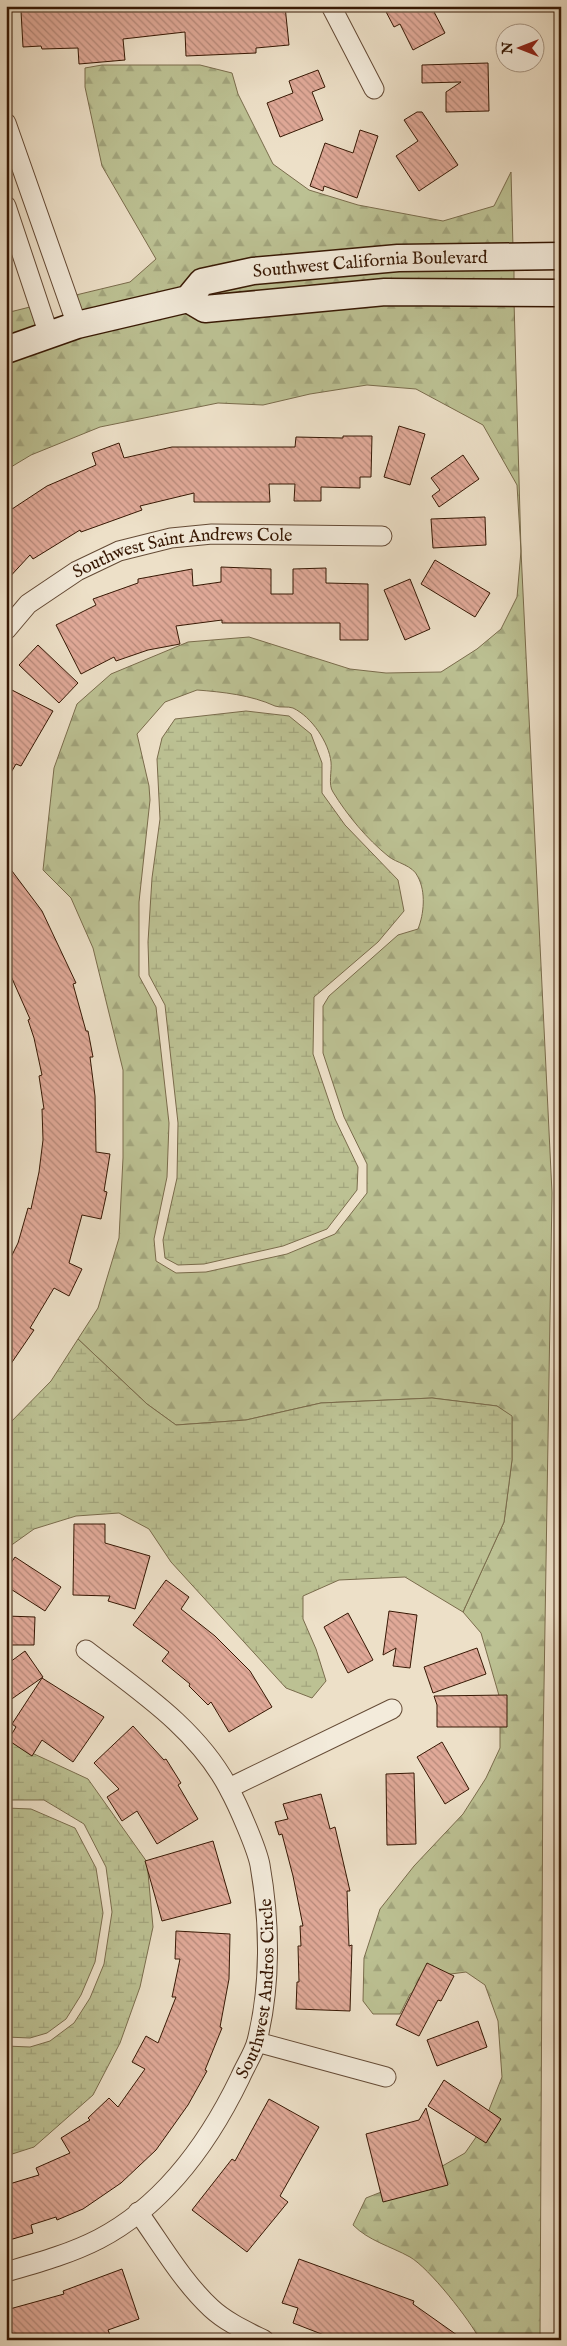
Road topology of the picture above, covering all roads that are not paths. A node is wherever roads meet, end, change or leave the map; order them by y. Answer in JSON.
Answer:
{"nodes":[{"id":1,"x":331,"y":6,"type":"edge"},
{"id":2,"x":374,"y":89,"type":"dead end"},
{"id":3,"x":6,"y":123,"type":"edge"},
{"id":4,"x":6,"y":206,"type":"edge"},
{"id":5,"x":561,"y":256,"type":"edge"},
{"id":6,"x":561,"y":293,"type":"edge"},
{"id":7,"x":188,"y":299,"type":"junction"},
{"id":8,"x":78,"y":325,"type":"junction"},
{"id":9,"x":49,"y":335,"type":"junction"},
{"id":10,"x":6,"y":350,"type":"edge"},
{"id":11,"x":382,"y":536,"type":"dead end"},
{"id":12,"x":6,"y":630,"type":"edge"},
{"id":13,"x":86,"y":1650,"type":"dead end"},
{"id":14,"x":392,"y":1710,"type":"dead end"},
{"id":15,"x":229,"y":1788,"type":"junction"},
{"id":16,"x":257,"y":2042,"type":"junction"},
{"id":17,"x":386,"y":2077,"type":"dead end"},
{"id":18,"x":138,"y":2212,"type":"junction"},
{"id":19,"x":6,"y":2272,"type":"edge"},
{"id":20,"x":264,"y":2340,"type":"edge"}],
"edges":[{"from":1,"to":2,"type":"street"},
{"from":3,"to":8,"type":"street"},
{"from":4,"to":9,"type":"street"},
{"from":5,"to":7,"type":"street","name":"Southwest California Boulevard"},
{"from":6,"to":7,"type":"street","name":"Southwest California Boulevard"},
{"from":7,"to":8,"type":"street"},
{"from":8,"to":9,"type":"street"},
{"from":9,"to":10,"type":"street"},
{"from":11,"to":12,"type":"street","name":"Southwest Saint Andrews Cole"},
{"from":13,"to":15,"type":"street","name":"Southwest Andros Circle"},
{"from":14,"to":15,"type":"street"},
{"from":15,"to":16,"type":"street","name":"Southwest Andros Circle"},
{"from":16,"to":17,"type":"street"},
{"from":16,"to":18,"type":"street","name":"Southwest Andros Circle"},
{"from":18,"to":19,"type":"street","name":"Southwest Andros Circle"},
{"from":18,"to":20,"type":"street"}]}
